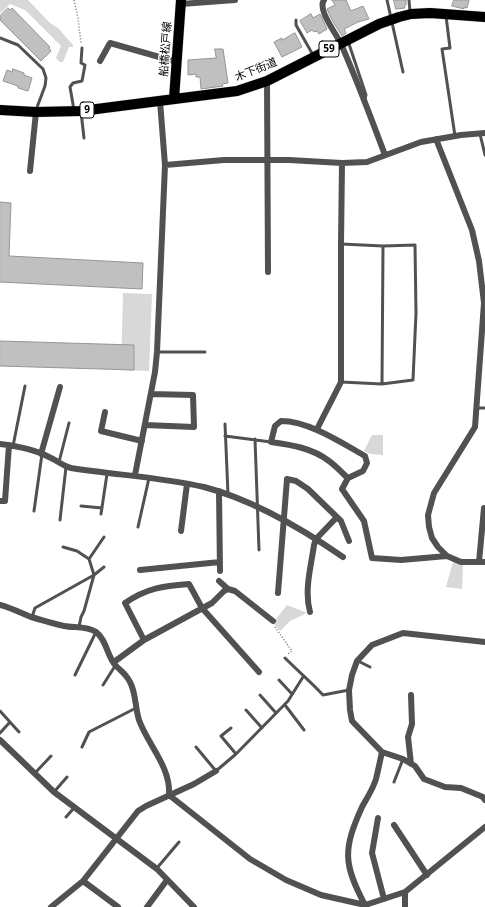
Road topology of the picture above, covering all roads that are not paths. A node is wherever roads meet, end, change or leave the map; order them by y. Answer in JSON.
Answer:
{"nodes":[{"id":1,"x":235,"y":0,"type":"edge"},
{"id":2,"x":324,"y":0,"type":"edge"},
{"id":3,"x":387,"y":0,"type":"edge"},
{"id":4,"x":409,"y":0,"type":"edge"},
{"id":5,"x":181,"y":2,"type":"edge"},
{"id":6,"x":411,"y":14,"type":"junction"},
{"id":7,"x":445,"y":14,"type":"junction"},
{"id":8,"x":485,"y":17,"type":"edge"},
{"id":9,"x":296,"y":20,"type":"dead end"},
{"id":10,"x":390,"y":20,"type":"junction"},
{"id":11,"x":0,"y":38,"type":"edge"},
{"id":12,"x":344,"y":41,"type":"junction"},
{"id":13,"x":82,"y":48,"type":"road end"},
{"id":14,"x":314,"y":57,"type":"junction"},
{"id":15,"x":100,"y":62,"type":"dead end"},
{"id":16,"x":177,"y":62,"type":"junction"},
{"id":17,"x":403,"y":72,"type":"dead end"},
{"id":18,"x":266,"y":81,"type":"junction"},
{"id":19,"x":174,"y":99,"type":"junction"},
{"id":20,"x":160,"y":101,"type":"junction"},
{"id":21,"x":0,"y":110,"type":"edge"},
{"id":22,"x":78,"y":111,"type":"junction"},
{"id":23,"x":36,"y":112,"type":"junction"},
{"id":24,"x":483,"y":134,"type":"edge"},
{"id":25,"x":455,"y":136,"type":"junction"},
{"id":26,"x":84,"y":138,"type":"dead end"},
{"id":27,"x":436,"y":139,"type":"junction"},
{"id":28,"x":385,"y":155,"type":"junction"},
{"id":29,"x":485,"y":155,"type":"edge"},
{"id":30,"x":267,"y":160,"type":"junction"},
{"id":31,"x":342,"y":163,"type":"junction"},
{"id":32,"x":165,"y":166,"type":"junction"},
{"id":33,"x":30,"y":171,"type":"dead end"},
{"id":34,"x":341,"y":244,"type":"junction"},
{"id":35,"x":383,"y":246,"type":"junction"},
{"id":36,"x":268,"y":272,"type":"dead end"},
{"id":37,"x":157,"y":352,"type":"junction"},
{"id":38,"x":205,"y":352,"type":"dead end"},
{"id":39,"x":341,"y":382,"type":"junction"},
{"id":40,"x":382,"y":384,"type":"junction"},
{"id":41,"x":482,"y":384,"type":"edge"},
{"id":42,"x":25,"y":386,"type":"dead end"},
{"id":43,"x":60,"y":387,"type":"dead end"},
{"id":44,"x":151,"y":394,"type":"junction"},
{"id":45,"x":477,"y":408,"type":"junction"},
{"id":46,"x":485,"y":408,"type":"edge"},
{"id":47,"x":105,"y":412,"type":"dead end"},
{"id":48,"x":69,"y":423,"type":"dead end"},
{"id":49,"x":225,"y":424,"type":"dead end"},
{"id":50,"x":145,"y":425,"type":"junction"},
{"id":51,"x":317,"y":430,"type":"junction"},
{"id":52,"x":225,"y":436,"type":"junction"},
{"id":53,"x":255,"y":439,"type":"junction"},
{"id":54,"x":142,"y":441,"type":"junction"},
{"id":55,"x":271,"y":442,"type":"junction"},
{"id":56,"x":0,"y":444,"type":"edge"},
{"id":57,"x":11,"y":446,"type":"junction"},
{"id":58,"x":42,"y":454,"type":"junction"},
{"id":59,"x":59,"y":463,"type":"junction"},
{"id":60,"x":66,"y":467,"type":"junction"},
{"id":61,"x":107,"y":474,"type":"junction"},
{"id":62,"x":135,"y":475,"type":"junction"},
{"id":63,"x":149,"y":477,"type":"junction"},
{"id":64,"x":348,"y":478,"type":"junction"},
{"id":65,"x":187,"y":484,"type":"junction"},
{"id":66,"x":219,"y":491,"type":"junction"},
{"id":67,"x":228,"y":494,"type":"junction"},
{"id":68,"x":0,"y":501,"type":"edge"},
{"id":69,"x":81,"y":506,"type":"dead end"},
{"id":70,"x":257,"y":507,"type":"junction"},
{"id":71,"x":102,"y":508,"type":"junction"},
{"id":72,"x":484,"y":508,"type":"dead end"},
{"id":73,"x":34,"y":511,"type":"dead end"},
{"id":74,"x":101,"y":514,"type":"dead end"},
{"id":75,"x":337,"y":517,"type":"junction"},
{"id":76,"x":60,"y":520,"type":"dead end"},
{"id":77,"x":284,"y":521,"type":"junction"},
{"id":78,"x":138,"y":527,"type":"dead end"},
{"id":79,"x":181,"y":531,"type":"dead end"},
{"id":80,"x":104,"y":537,"type":"dead end"},
{"id":81,"x":316,"y":539,"type":"junction"},
{"id":82,"x":348,"y":541,"type":"dead end"},
{"id":83,"x":63,"y":547,"type":"dead end"},
{"id":84,"x":259,"y":550,"type":"dead end"},
{"id":85,"x":447,"y":556,"type":"junction"},
{"id":86,"x":343,"y":557,"type":"dead end"},
{"id":87,"x":89,"y":560,"type":"junction"},
{"id":88,"x":220,"y":562,"type":"junction"},
{"id":89,"x":482,"y":562,"type":"edge"},
{"id":90,"x":104,"y":567,"type":"dead end"},
{"id":91,"x":140,"y":570,"type":"dead end"},
{"id":92,"x":220,"y":571,"type":"dead end"},
{"id":93,"x":94,"y":575,"type":"junction"},
{"id":94,"x":219,"y":581,"type":"dead end"},
{"id":95,"x":228,"y":589,"type":"junction"},
{"id":96,"x":278,"y":593,"type":"dead end"},
{"id":97,"x":0,"y":605,"type":"edge"},
{"id":98,"x":202,"y":608,"type":"junction"},
{"id":99,"x":310,"y":612,"type":"dead end"},
{"id":100,"x":32,"y":617,"type":"junction"},
{"id":101,"x":273,"y":621,"type":"road end"},
{"id":102,"x":79,"y":627,"type":"junction"},
{"id":103,"x":96,"y":632,"type":"junction"},
{"id":104,"x":144,"y":640,"type":"junction"},
{"id":105,"x":485,"y":642,"type":"edge"},
{"id":106,"x":285,"y":658,"type":"dead end"},
{"id":107,"x":357,"y":661,"type":"junction"},
{"id":108,"x":114,"y":664,"type":"junction"},
{"id":109,"x":370,"y":667,"type":"dead end"},
{"id":110,"x":259,"y":672,"type":"dead end"},
{"id":111,"x":75,"y":675,"type":"dead end"},
{"id":112,"x":303,"y":677,"type":"junction"},
{"id":113,"x":279,"y":680,"type":"dead end"},
{"id":114,"x":103,"y":685,"type":"dead end"},
{"id":115,"x":349,"y":690,"type":"junction"},
{"id":116,"x":292,"y":694,"type":"junction"},
{"id":117,"x":260,"y":695,"type":"dead end"},
{"id":118,"x":411,"y":695,"type":"dead end"},
{"id":119,"x":285,"y":705,"type":"junction"},
{"id":120,"x":136,"y":708,"type":"junction"},
{"id":121,"x":246,"y":710,"type":"dead end"},
{"id":122,"x":0,"y":711,"type":"edge"},
{"id":123,"x":276,"y":713,"type":"junction"},
{"id":124,"x":10,"y":722,"type":"junction"},
{"id":125,"x":231,"y":728,"type":"dead end"},
{"id":126,"x":262,"y":728,"type":"junction"},
{"id":127,"x":304,"y":730,"type":"dead end"},
{"id":128,"x":19,"y":732,"type":"dead end"},
{"id":129,"x":0,"y":733,"type":"edge"},
{"id":130,"x":0,"y":740,"type":"edge"},
{"id":131,"x":82,"y":747,"type":"dead end"},
{"id":132,"x":196,"y":747,"type":"dead end"},
{"id":133,"x":382,"y":752,"type":"junction"},
{"id":134,"x":236,"y":754,"type":"junction"},
{"id":135,"x":51,"y":756,"type":"dead end"},
{"id":136,"x":403,"y":758,"type":"junction"},
{"id":137,"x":411,"y":764,"type":"junction"},
{"id":138,"x":216,"y":771,"type":"junction"},
{"id":139,"x":36,"y":773,"type":"junction"},
{"id":140,"x":67,"y":777,"type":"dead end"},
{"id":141,"x":394,"y":782,"type":"dead end"},
{"id":142,"x":54,"y":792,"type":"junction"},
{"id":143,"x":169,"y":795,"type":"junction"},
{"id":144,"x":485,"y":800,"type":"edge"},
{"id":145,"x":75,"y":807,"type":"junction"},
{"id":146,"x":66,"y":817,"type":"dead end"},
{"id":147,"x":378,"y":818,"type":"dead end"},
{"id":148,"x":394,"y":825,"type":"dead end"},
{"id":149,"x":485,"y":827,"type":"edge"},
{"id":150,"x":118,"y":838,"type":"junction"},
{"id":151,"x":179,"y":842,"type":"dead end"},
{"id":152,"x":157,"y":869,"type":"junction"},
{"id":153,"x":427,"y":875,"type":"junction"},
{"id":154,"x":83,"y":880,"type":"junction"},
{"id":155,"x":167,"y":880,"type":"junction"},
{"id":156,"x":405,"y":892,"type":"junction"},
{"id":157,"x":384,"y":899,"type":"junction"},
{"id":158,"x":365,"y":905,"type":"junction"},
{"id":159,"x":51,"y":907,"type":"edge"},
{"id":160,"x":118,"y":907,"type":"edge"},
{"id":161,"x":147,"y":907,"type":"edge"},
{"id":162,"x":194,"y":907,"type":"edge"},
{"id":163,"x":405,"y":907,"type":"edge"}],
"edges":[{"from":1,"to":5,"type":"street"},
{"from":2,"to":12,"type":"street"},
{"from":3,"to":10,"type":"lane"},
{"from":4,"to":6,"type":"lane"},
{"from":5,"to":16,"type":"main road","name":"船橋松戸線"},
{"from":6,"to":7,"type":"main road","name":"木下街道","number":"59"},
{"from":6,"to":10,"type":"main road","name":"木下街道","number":"59"},
{"from":7,"to":8,"type":"main road","name":"木下街道","number":"59"},
{"from":7,"to":25,"type":"lane"},
{"from":9,"to":14,"type":"lane"},
{"from":10,"to":12,"type":"main road","name":"木下街道","number":"59"},
{"from":10,"to":17,"type":"lane"},
{"from":11,"to":23,"type":"lane"},
{"from":12,"to":14,"type":"main road","name":"木下街道","number":"59"},
{"from":12,"to":28,"type":"street"},
{"from":13,"to":22,"type":"lane"},
{"from":14,"to":18,"type":"main road","name":"木下街道","number":"59"},
{"from":15,"to":16,"type":"street"},
{"from":16,"to":19,"type":"main road","name":"船橋松戸線"},
{"from":18,"to":19,"type":"main road","name":"木下街道","number":"59"},
{"from":18,"to":30,"type":"street"},
{"from":19,"to":20,"type":"main road","name":"木下街道","number":"9"},
{"from":20,"to":22,"type":"main road","name":"木下街道","number":"9"},
{"from":20,"to":32,"type":"street"},
{"from":21,"to":23,"type":"main road","name":"木下街道","number":"9"},
{"from":22,"to":23,"type":"main road","name":"木下街道","number":"9"},
{"from":22,"to":26,"type":"lane"},
{"from":23,"to":33,"type":"street"},
{"from":24,"to":25,"type":"street"},
{"from":24,"to":29,"type":"lane"},
{"from":25,"to":27,"type":"street"},
{"from":27,"to":28,"type":"street"},
{"from":27,"to":41,"type":"street"},
{"from":28,"to":31,"type":"street"},
{"from":30,"to":31,"type":"street"},
{"from":30,"to":32,"type":"street"},
{"from":30,"to":36,"type":"street"},
{"from":31,"to":34,"type":"street"},
{"from":32,"to":37,"type":"street"},
{"from":34,"to":35,"type":"lane"},
{"from":34,"to":39,"type":"street"},
{"from":35,"to":40,"type":"lane"},
{"from":35,"to":40,"type":"lane"},
{"from":37,"to":38,"type":"lane"},
{"from":37,"to":44,"type":"street"},
{"from":39,"to":40,"type":"lane"},
{"from":39,"to":51,"type":"street"},
{"from":41,"to":45,"type":"street"},
{"from":42,"to":57,"type":"lane"},
{"from":43,"to":58,"type":"street"},
{"from":44,"to":50,"type":"street"},
{"from":44,"to":50,"type":"street"},
{"from":45,"to":46,"type":"lane"},
{"from":45,"to":85,"type":"street"},
{"from":47,"to":54,"type":"street"},
{"from":48,"to":59,"type":"lane"},
{"from":49,"to":52,"type":"lane"},
{"from":50,"to":54,"type":"street"},
{"from":51,"to":55,"type":"street"},
{"from":51,"to":64,"type":"street"},
{"from":52,"to":53,"type":"lane"},
{"from":52,"to":67,"type":"lane"},
{"from":53,"to":55,"type":"lane"},
{"from":53,"to":70,"type":"lane"},
{"from":54,"to":62,"type":"street"},
{"from":55,"to":64,"type":"street"},
{"from":56,"to":57,"type":"street"},
{"from":57,"to":58,"type":"street"},
{"from":57,"to":68,"type":"street"},
{"from":58,"to":59,"type":"street"},
{"from":58,"to":73,"type":"lane"},
{"from":59,"to":60,"type":"street"},
{"from":60,"to":61,"type":"street"},
{"from":60,"to":76,"type":"lane"},
{"from":61,"to":62,"type":"street"},
{"from":61,"to":71,"type":"lane"},
{"from":62,"to":63,"type":"street"},
{"from":63,"to":65,"type":"street"},
{"from":63,"to":78,"type":"lane"},
{"from":64,"to":85,"type":"street"},
{"from":65,"to":66,"type":"street"},
{"from":65,"to":79,"type":"street"},
{"from":66,"to":67,"type":"street"},
{"from":66,"to":88,"type":"street"},
{"from":67,"to":70,"type":"street"},
{"from":69,"to":71,"type":"lane"},
{"from":70,"to":77,"type":"street"},
{"from":70,"to":84,"type":"lane"},
{"from":71,"to":74,"type":"lane"},
{"from":72,"to":89,"type":"street"},
{"from":75,"to":77,"type":"street"},
{"from":75,"to":81,"type":"street"},
{"from":75,"to":82,"type":"street"},
{"from":77,"to":81,"type":"street"},
{"from":77,"to":96,"type":"street"},
{"from":80,"to":87,"type":"lane"},
{"from":81,"to":86,"type":"street"},
{"from":81,"to":99,"type":"street"},
{"from":83,"to":87,"type":"lane"},
{"from":85,"to":89,"type":"street"},
{"from":87,"to":93,"type":"lane"},
{"from":88,"to":91,"type":"street"},
{"from":88,"to":92,"type":"street"},
{"from":90,"to":93,"type":"lane"},
{"from":93,"to":100,"type":"lane"},
{"from":93,"to":102,"type":"lane"},
{"from":94,"to":95,"type":"street"},
{"from":95,"to":98,"type":"street"},
{"from":95,"to":101,"type":"street"},
{"from":97,"to":100,"type":"street"},
{"from":98,"to":104,"type":"street"},
{"from":98,"to":104,"type":"street"},
{"from":98,"to":110,"type":"street"},
{"from":100,"to":102,"type":"street"},
{"from":102,"to":103,"type":"street"},
{"from":103,"to":108,"type":"street"},
{"from":103,"to":111,"type":"lane"},
{"from":104,"to":108,"type":"street"},
{"from":105,"to":107,"type":"street"},
{"from":106,"to":112,"type":"lane"},
{"from":107,"to":109,"type":"lane"},
{"from":107,"to":115,"type":"street"},
{"from":108,"to":114,"type":"lane"},
{"from":108,"to":120,"type":"street"},
{"from":112,"to":115,"type":"lane"},
{"from":112,"to":116,"type":"lane"},
{"from":113,"to":116,"type":"lane"},
{"from":115,"to":133,"type":"street"},
{"from":116,"to":119,"type":"lane"},
{"from":117,"to":123,"type":"lane"},
{"from":118,"to":137,"type":"street"},
{"from":119,"to":123,"type":"lane"},
{"from":119,"to":127,"type":"lane"},
{"from":120,"to":131,"type":"lane"},
{"from":120,"to":143,"type":"street"},
{"from":121,"to":126,"type":"lane"},
{"from":122,"to":124,"type":"lane"},
{"from":123,"to":126,"type":"lane"},
{"from":124,"to":128,"type":"lane"},
{"from":124,"to":129,"type":"lane"},
{"from":125,"to":134,"type":"lane"},
{"from":126,"to":134,"type":"lane"},
{"from":130,"to":139,"type":"street"},
{"from":132,"to":138,"type":"lane"},
{"from":133,"to":136,"type":"street"},
{"from":133,"to":158,"type":"street"},
{"from":134,"to":138,"type":"lane"},
{"from":135,"to":139,"type":"lane"},
{"from":136,"to":137,"type":"street"},
{"from":136,"to":141,"type":"lane"},
{"from":137,"to":144,"type":"street"},
{"from":138,"to":143,"type":"street"},
{"from":139,"to":142,"type":"street"},
{"from":140,"to":142,"type":"lane"},
{"from":142,"to":145,"type":"street"},
{"from":143,"to":150,"type":"street"},
{"from":143,"to":158,"type":"street"},
{"from":145,"to":146,"type":"lane"},
{"from":145,"to":150,"type":"street"},
{"from":147,"to":157,"type":"street"},
{"from":148,"to":153,"type":"street"},
{"from":149,"to":153,"type":"street"},
{"from":150,"to":152,"type":"street"},
{"from":150,"to":154,"type":"street"},
{"from":151,"to":152,"type":"lane"},
{"from":152,"to":155,"type":"street"},
{"from":153,"to":156,"type":"street"},
{"from":154,"to":159,"type":"street"},
{"from":154,"to":160,"type":"street"},
{"from":155,"to":161,"type":"street"},
{"from":155,"to":162,"type":"street"},
{"from":156,"to":157,"type":"street"},
{"from":156,"to":163,"type":"street"},
{"from":157,"to":158,"type":"street"}]}
